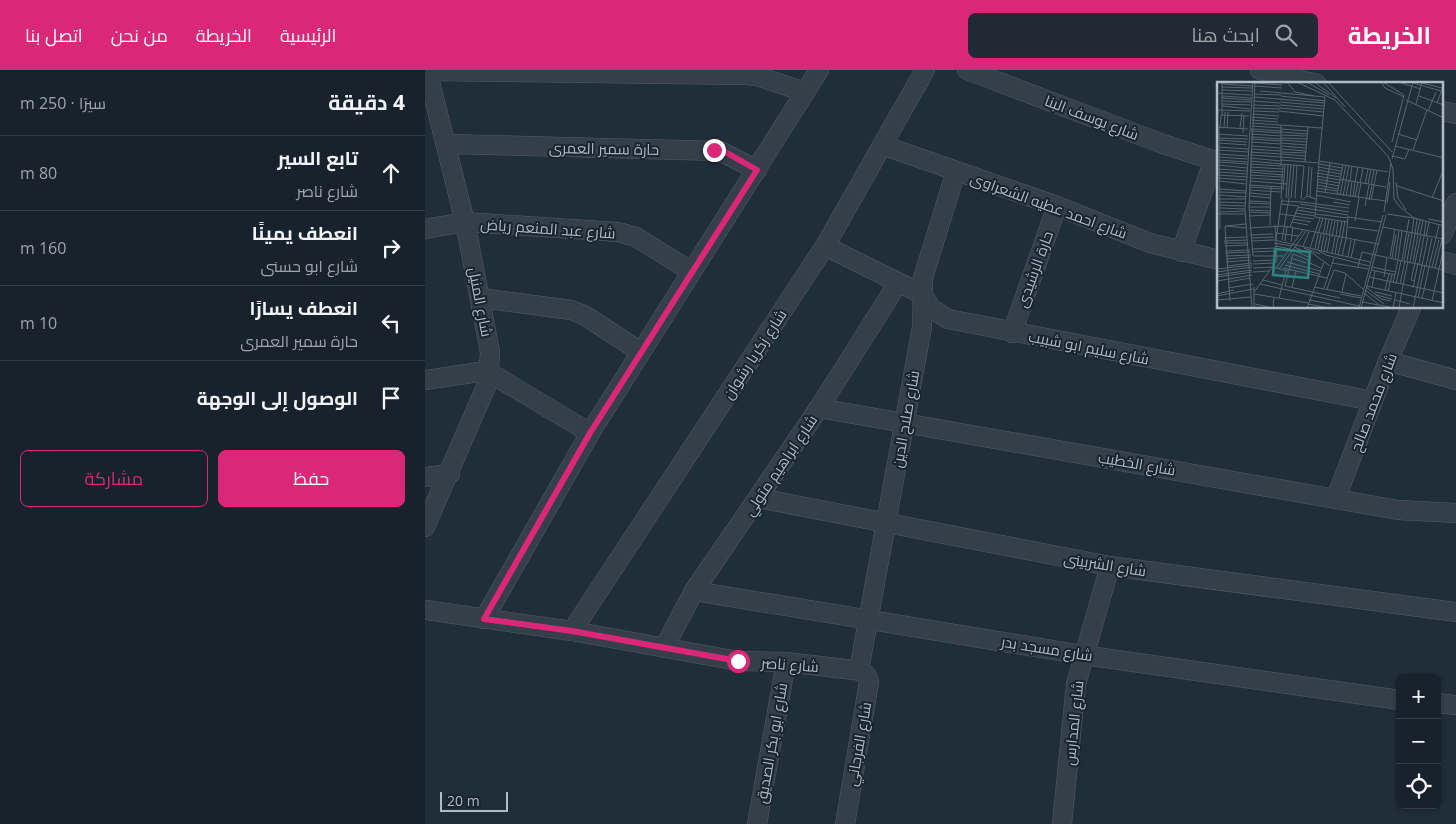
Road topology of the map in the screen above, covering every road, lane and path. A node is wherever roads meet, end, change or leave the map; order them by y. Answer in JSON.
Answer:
{"nodes":[{"id":1,"x":819,"y":70,"type":"edge"},
{"id":2,"x":925,"y":70,"type":"edge"},
{"id":3,"x":967,"y":70,"type":"edge"},
{"id":4,"x":1260,"y":70,"type":"edge"},
{"id":5,"x":427,"y":71,"type":"edge"},
{"id":6,"x":1309,"y":82,"type":"edge"},
{"id":7,"x":805,"y":92,"type":"junction"},
{"id":8,"x":431,"y":107,"type":"edge"},
{"id":9,"x":1443,"y":111,"type":"edge"},
{"id":10,"x":1456,"y":114,"type":"edge"},
{"id":11,"x":447,"y":144,"type":"junction"},
{"id":12,"x":882,"y":145,"type":"junction"},
{"id":13,"x":1216,"y":161,"type":"edge"},
{"id":14,"x":757,"y":170,"type":"junction"},
{"id":15,"x":956,"y":171,"type":"junction"},
{"id":16,"x":1451,"y":205,"type":"edge"},
{"id":17,"x":1057,"y":206,"type":"junction"},
{"id":18,"x":465,"y":222,"type":"junction"},
{"id":19,"x":425,"y":229,"type":"edge"},
{"id":20,"x":1443,"y":231,"type":"edge"},
{"id":21,"x":825,"y":246,"type":"junction"},
{"id":22,"x":1181,"y":252,"type":"junction"},
{"id":23,"x":1217,"y":260,"type":"edge"},
{"id":24,"x":1443,"y":261,"type":"edge"},
{"id":25,"x":1456,"y":265,"type":"edge"},
{"id":26,"x":692,"y":272,"type":"junction"},
{"id":27,"x":898,"y":283,"type":"junction"},
{"id":28,"x":922,"y":294,"type":"junction"},
{"id":29,"x":481,"y":298,"type":"junction"},
{"id":30,"x":1411,"y":309,"type":"edge"},
{"id":31,"x":1012,"y":333,"type":"junction"},
{"id":32,"x":641,"y":352,"type":"junction"},
{"id":33,"x":1388,"y":360,"type":"junction"},
{"id":34,"x":490,"y":373,"type":"junction"},
{"id":35,"x":425,"y":380,"type":"edge"},
{"id":36,"x":1456,"y":380,"type":"edge"},
{"id":37,"x":1373,"y":401,"type":"junction"},
{"id":38,"x":819,"y":408,"type":"junction"},
{"id":39,"x":904,"y":423,"type":"junction"},
{"id":40,"x":590,"y":433,"type":"junction"},
{"id":41,"x":450,"y":474,"type":"junction"},
{"id":42,"x":425,"y":477,"type":"edge"},
{"id":43,"x":758,"y":498,"type":"junction"},
{"id":44,"x":1336,"y":498,"type":"junction"},
{"id":45,"x":1456,"y":513,"type":"edge"},
{"id":46,"x":886,"y":523,"type":"junction"},
{"id":47,"x":425,"y":527,"type":"edge"},
{"id":48,"x":1110,"y":566,"type":"junction"},
{"id":49,"x":694,"y":591,"type":"junction"},
{"id":50,"x":425,"y":610,"type":"edge"},
{"id":51,"x":1456,"y":612,"type":"edge"},
{"id":52,"x":869,"y":618,"type":"junction"},
{"id":53,"x":484,"y":619,"type":"junction"},
{"id":54,"x":572,"y":631,"type":"junction"},
{"id":55,"x":664,"y":648,"type":"junction"},
{"id":56,"x":1083,"y":655,"type":"junction"},
{"id":57,"x":786,"y":662,"type":"junction"},
{"id":58,"x":859,"y":670,"type":"junction"},
{"id":59,"x":1396,"y":699,"type":"edge"},
{"id":60,"x":1441,"y":703,"type":"edge"},
{"id":61,"x":1456,"y":705,"type":"edge"},
{"id":62,"x":757,"y":824,"type":"edge"},
{"id":63,"x":845,"y":824,"type":"edge"},
{"id":64,"x":1062,"y":824,"type":"edge"}],
"edges":[{"from":1,"to":7,"type":"street"},
{"from":2,"to":12,"type":"street","name":"شارع زكريا رشوان"},
{"from":3,"to":13,"type":"street","name":"شارع يوسف البنا"},
{"from":4,"to":6,"type":"street"},
{"from":5,"to":7,"type":"street"},
{"from":5,"to":8,"type":"street","name":"شارع المنيل"},
{"from":7,"to":14,"type":"street"},
{"from":8,"to":11,"type":"street","name":"شارع المنيل"},
{"from":9,"to":10,"type":"street"},
{"from":11,"to":14,"type":"street","name":"حارة سمير العمرى"},
{"from":11,"to":18,"type":"street","name":"شارع المنيل"},
{"from":12,"to":15,"type":"street","name":"شارع احمد عطيه الشعراوى"},
{"from":12,"to":21,"type":"street","name":"شارع زكريا رشوان"},
{"from":13,"to":22,"type":"street"},
{"from":14,"to":26,"type":"street"},
{"from":15,"to":17,"type":"street","name":"شارع احمد عطيه الشعراوى"},
{"from":15,"to":28,"type":"street","name":"شارع صلاح الدين"},
{"from":16,"to":20,"type":"street"},
{"from":17,"to":22,"type":"street","name":"شارع احمد عطيه الشعراوى"},
{"from":17,"to":31,"type":"street","name":"حارة الرشيدى"},
{"from":18,"to":19,"type":"street","name":"شارع عبد المنعم رياض"},
{"from":18,"to":26,"type":"street","name":"شارع عبد المنعم رياض"},
{"from":18,"to":29,"type":"street","name":"شارع المنيل"},
{"from":21,"to":27,"type":"street","name":"شارع سليم ابو شبيب"},
{"from":21,"to":54,"type":"street","name":"شارع زكريا رشوان"},
{"from":22,"to":23,"type":"street","name":"شارع احمد عطيه الشعراوى"},
{"from":24,"to":25,"type":"street"},
{"from":26,"to":32,"type":"street"},
{"from":27,"to":28,"type":"street","name":"شارع سليم ابو شبيب"},
{"from":27,"to":38,"type":"street","name":"شارع ابراهيم متولي"},
{"from":28,"to":31,"type":"street","name":"شارع سليم ابو شبيب"},
{"from":28,"to":39,"type":"street","name":"شارع صلاح الدين"},
{"from":29,"to":32,"type":"street"},
{"from":29,"to":34,"type":"street","name":"شارع المنيل"},
{"from":30,"to":33,"type":"street","name":"شارع محمد صالح"},
{"from":31,"to":37,"type":"street","name":"شارع سليم ابو شبيب"},
{"from":32,"to":40,"type":"street"},
{"from":33,"to":36,"type":"street"},
{"from":33,"to":37,"type":"street","name":"شارع محمد صالح"},
{"from":34,"to":35,"type":"street"},
{"from":34,"to":40,"type":"street"},
{"from":34,"to":41,"type":"street","name":"شارع المنيل"},
{"from":37,"to":44,"type":"street","name":"شارع محمد صالح"},
{"from":38,"to":39,"type":"street","name":"شارع الخطيب"},
{"from":38,"to":43,"type":"street","name":"شارع ابراهيم متولي"},
{"from":39,"to":44,"type":"street","name":"شارع الخطيب"},
{"from":39,"to":46,"type":"street","name":"شارع صلاح الدين"},
{"from":40,"to":53,"type":"street"},
{"from":41,"to":42,"type":"street"},
{"from":41,"to":47,"type":"street","name":"شارع المنيل"},
{"from":43,"to":46,"type":"street","name":"شارع الشربينى"},
{"from":43,"to":49,"type":"street","name":"شارع ابراهيم متولي"},
{"from":44,"to":45,"type":"street","name":"شارع الخطيب"},
{"from":46,"to":48,"type":"street","name":"شارع الشربينى"},
{"from":46,"to":52,"type":"street","name":"شارع صلاح الدين"},
{"from":48,"to":51,"type":"street","name":"شارع الشربينى"},
{"from":48,"to":56,"type":"street","name":"شارع المدارس"},
{"from":49,"to":52,"type":"street","name":"شارع مسجد بدر"},
{"from":49,"to":55,"type":"street","name":"شارع ابراهيم متولي"},
{"from":50,"to":53,"type":"street","name":"شارع ناصر"},
{"from":52,"to":56,"type":"street","name":"شارع مسجد بدر"},
{"from":52,"to":58,"type":"street","name":"شارع صلاح الدين"},
{"from":53,"to":54,"type":"street","name":"شارع ناصر"},
{"from":54,"to":55,"type":"street","name":"شارع ناصر"},
{"from":55,"to":57,"type":"street","name":"شارع ناصر"},
{"from":56,"to":59,"type":"street","name":"شارع مسجد بدر"},
{"from":56,"to":64,"type":"street","name":"شارع المدارس"},
{"from":57,"to":58,"type":"street","name":"شارع ناصر"},
{"from":57,"to":62,"type":"street","name":"شارع ابو بكر الصديق"},
{"from":58,"to":63,"type":"street","name":"شارع الفرجاني"},
{"from":60,"to":61,"type":"street"}]}
